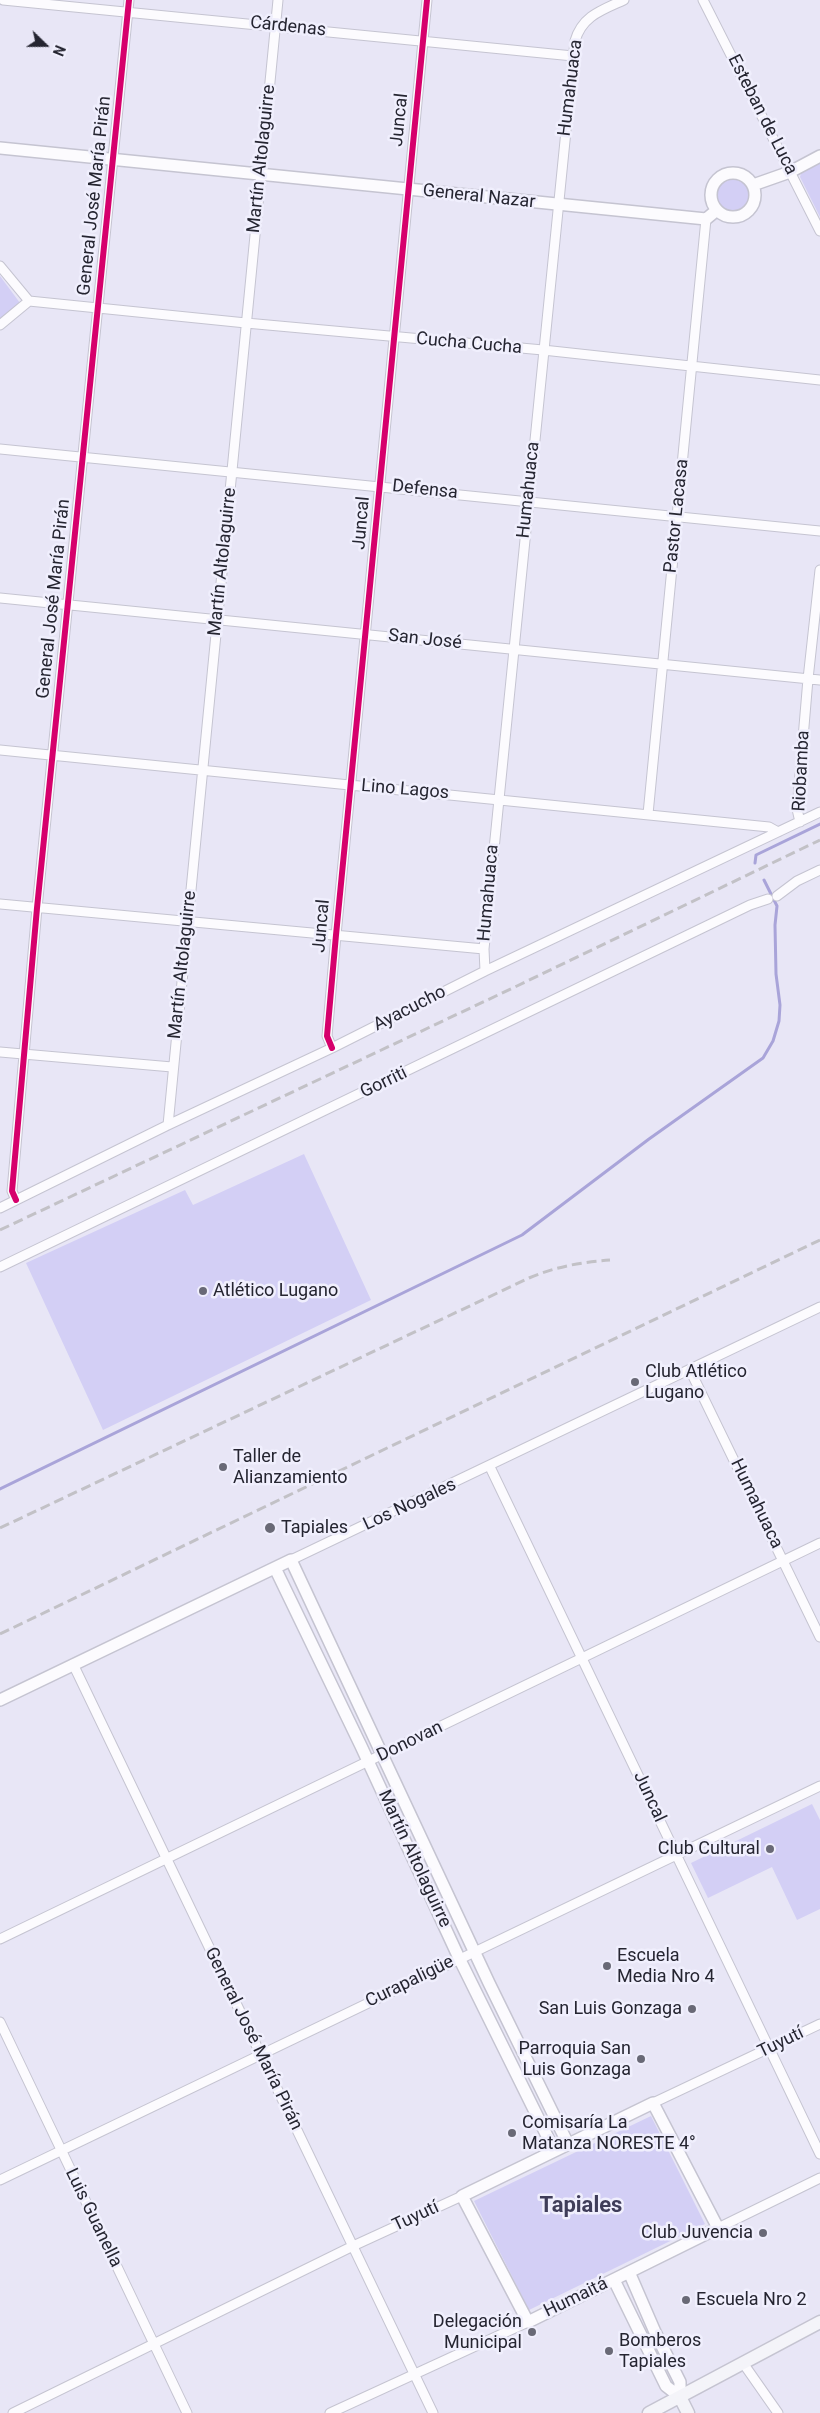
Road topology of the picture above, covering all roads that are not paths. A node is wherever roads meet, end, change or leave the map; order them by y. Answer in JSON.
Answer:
{"nodes":[{"id":1,"x":4,"y":0,"type":"edge"},
{"id":2,"x":129,"y":0,"type":"edge"},
{"id":3,"x":278,"y":0,"type":"edge"},
{"id":4,"x":428,"y":0,"type":"edge"},
{"id":5,"x":624,"y":0,"type":"edge"},
{"id":6,"x":703,"y":0,"type":"edge"},
{"id":7,"x":128,"y":13,"type":"junction"},
{"id":8,"x":276,"y":26,"type":"junction"},
{"id":9,"x":423,"y":41,"type":"junction"},
{"id":10,"x":573,"y":56,"type":"junction"},
{"id":11,"x":0,"y":148,"type":"edge"},
{"id":12,"x":820,"y":156,"type":"edge"},
{"id":13,"x":114,"y":160,"type":"junction"},
{"id":14,"x":790,"y":172,"type":"junction"},
{"id":15,"x":260,"y":174,"type":"junction"},
{"id":16,"x":754,"y":186,"type":"junction"},
{"id":17,"x":407,"y":190,"type":"junction"},
{"id":18,"x":558,"y":205,"type":"junction"},
{"id":19,"x":717,"y":210,"type":"junction"},
{"id":20,"x":706,"y":219,"type":"junction"},
{"id":21,"x":820,"y":231,"type":"edge"},
{"id":22,"x":0,"y":266,"type":"edge"},
{"id":23,"x":29,"y":301,"type":"junction"},
{"id":24,"x":99,"y":309,"type":"junction"},
{"id":25,"x":246,"y":324,"type":"junction"},
{"id":26,"x":0,"y":325,"type":"edge"},
{"id":27,"x":394,"y":337,"type":"junction"},
{"id":28,"x":543,"y":350,"type":"junction"},
{"id":29,"x":692,"y":366,"type":"junction"},
{"id":30,"x":820,"y":380,"type":"edge"},
{"id":31,"x":0,"y":448,"type":"edge"},
{"id":32,"x":84,"y":456,"type":"junction"},
{"id":33,"x":232,"y":472,"type":"junction"},
{"id":34,"x":380,"y":486,"type":"junction"},
{"id":35,"x":528,"y":501,"type":"junction"},
{"id":36,"x":677,"y":516,"type":"junction"},
{"id":37,"x":820,"y":531,"type":"edge"},
{"id":38,"x":820,"y":570,"type":"edge"},
{"id":39,"x":0,"y":598,"type":"edge"},
{"id":40,"x":68,"y":604,"type":"junction"},
{"id":41,"x":217,"y":618,"type":"junction"},
{"id":42,"x":366,"y":634,"type":"junction"},
{"id":43,"x":513,"y":649,"type":"junction"},
{"id":44,"x":661,"y":665,"type":"junction"},
{"id":45,"x":808,"y":679,"type":"junction"},
{"id":46,"x":820,"y":680,"type":"edge"},
{"id":47,"x":0,"y":750,"type":"edge"},
{"id":48,"x":53,"y":755,"type":"junction"},
{"id":49,"x":202,"y":771,"type":"junction"},
{"id":50,"x":350,"y":785,"type":"junction"},
{"id":51,"x":498,"y":799,"type":"junction"},
{"id":52,"x":820,"y":812,"type":"edge"},
{"id":53,"x":648,"y":814,"type":"junction"},
{"id":54,"x":800,"y":822,"type":"junction"},
{"id":55,"x":778,"y":832,"type":"junction"},
{"id":56,"x":820,"y":870,"type":"edge"},
{"id":57,"x":0,"y":904,"type":"edge"},
{"id":58,"x":37,"y":908,"type":"junction"},
{"id":59,"x":187,"y":922,"type":"junction"},
{"id":60,"x":336,"y":935,"type":"junction"},
{"id":61,"x":484,"y":948,"type":"junction"},
{"id":62,"x":485,"y":971,"type":"junction"},
{"id":63,"x":332,"y":1048,"type":"junction"},
{"id":64,"x":0,"y":1052,"type":"edge"},
{"id":65,"x":24,"y":1054,"type":"junction"},
{"id":66,"x":172,"y":1067,"type":"junction"},
{"id":67,"x":168,"y":1125,"type":"junction"},
{"id":68,"x":16,"y":1200,"type":"junction"},
{"id":69,"x":0,"y":1208,"type":"edge"},
{"id":70,"x":0,"y":1267,"type":"edge"},
{"id":71,"x":820,"y":1307,"type":"edge"},
{"id":72,"x":690,"y":1370,"type":"junction"},
{"id":73,"x":490,"y":1467,"type":"junction"},
{"id":74,"x":820,"y":1543,"type":"edge"},
{"id":75,"x":291,"y":1560,"type":"junction"},
{"id":76,"x":784,"y":1560,"type":"junction"},
{"id":77,"x":275,"y":1568,"type":"junction"},
{"id":78,"x":820,"y":1637,"type":"edge"},
{"id":79,"x":584,"y":1658,"type":"junction"},
{"id":80,"x":73,"y":1664,"type":"junction"},
{"id":81,"x":0,"y":1700,"type":"edge"},
{"id":82,"x":382,"y":1756,"type":"junction"},
{"id":83,"x":369,"y":1762,"type":"junction"},
{"id":84,"x":820,"y":1786,"type":"edge"},
{"id":85,"x":676,"y":1855,"type":"junction"},
{"id":86,"x":167,"y":1857,"type":"junction"},
{"id":87,"x":0,"y":1939,"type":"edge"},
{"id":88,"x":474,"y":1951,"type":"junction"},
{"id":89,"x":459,"y":1958,"type":"junction"},
{"id":90,"x":0,"y":2022,"type":"edge"},
{"id":91,"x":820,"y":2024,"type":"edge"},
{"id":92,"x":769,"y":2048,"type":"junction"},
{"id":93,"x":260,"y":2055,"type":"junction"},
{"id":94,"x":653,"y":2103,"type":"junction"},
{"id":95,"x":568,"y":2144,"type":"junction"},
{"id":96,"x":554,"y":2150,"type":"junction"},
{"id":97,"x":61,"y":2151,"type":"junction"},
{"id":98,"x":820,"y":2154,"type":"edge"},
{"id":99,"x":820,"y":2178,"type":"edge"},
{"id":100,"x":0,"y":2180,"type":"edge"},
{"id":101,"x":462,"y":2196,"type":"junction"},
{"id":102,"x":718,"y":2228,"type":"junction"},
{"id":103,"x":353,"y":2246,"type":"junction"},
{"id":104,"x":629,"y":2272,"type":"junction"},
{"id":105,"x":614,"y":2280,"type":"junction"},
{"id":106,"x":528,"y":2322,"type":"junction"},
{"id":107,"x":820,"y":2322,"type":"edge"},
{"id":108,"x":655,"y":2332,"type":"junction"},
{"id":109,"x":642,"y":2337,"type":"junction"},
{"id":110,"x":154,"y":2344,"type":"junction"},
{"id":111,"x":743,"y":2363,"type":"junction"},
{"id":112,"x":414,"y":2373,"type":"junction"},
{"id":113,"x":680,"y":2397,"type":"junction"},
{"id":114,"x":13,"y":2413,"type":"edge"},
{"id":115,"x":187,"y":2413,"type":"edge"},
{"id":116,"x":330,"y":2413,"type":"edge"},
{"id":117,"x":433,"y":2413,"type":"edge"},
{"id":118,"x":649,"y":2413,"type":"edge"},
{"id":119,"x":688,"y":2413,"type":"edge"},
{"id":120,"x":778,"y":2413,"type":"edge"}],
"edges":[{"from":1,"to":7,"type":"street","name":"Cárdenas"},
{"from":2,"to":7,"type":"street","name":"General José María Pirán"},
{"from":3,"to":8,"type":"street","name":"Martín Altolaguirre"},
{"from":4,"to":9,"type":"street","name":"Juncal"},
{"from":5,"to":10,"type":"street","name":"Humahuaca"},
{"from":6,"to":14,"type":"street","name":"Esteban de Luca"},
{"from":7,"to":8,"type":"street","name":"Cárdenas"},
{"from":7,"to":13,"type":"street","name":"General José María Pirán"},
{"from":8,"to":9,"type":"street","name":"Cárdenas"},
{"from":8,"to":15,"type":"street","name":"Martín Altolaguirre"},
{"from":9,"to":10,"type":"street","name":"Cárdenas"},
{"from":9,"to":17,"type":"street","name":"Juncal"},
{"from":10,"to":18,"type":"street","name":"Humahuaca"},
{"from":11,"to":13,"type":"street","name":"General Nazar"},
{"from":12,"to":14,"type":"street"},
{"from":13,"to":15,"type":"street","name":"General Nazar"},
{"from":13,"to":24,"type":"street","name":"General José María Pirán"},
{"from":14,"to":16,"type":"street"},
{"from":14,"to":21,"type":"street","name":"Esteban de Luca"},
{"from":15,"to":17,"type":"street","name":"General Nazar"},
{"from":15,"to":25,"type":"street","name":"Martín Altolaguirre"},
{"from":16,"to":19,"type":"street"},
{"from":16,"to":19,"type":"street"},
{"from":17,"to":18,"type":"street","name":"General Nazar"},
{"from":17,"to":27,"type":"street","name":"Juncal"},
{"from":18,"to":20,"type":"street","name":"General Nazar"},
{"from":18,"to":28,"type":"street","name":"Humahuaca"},
{"from":19,"to":20,"type":"street"},
{"from":20,"to":29,"type":"street","name":"Pastor Lacasa"},
{"from":22,"to":23,"type":"street"},
{"from":23,"to":24,"type":"street","name":"Cucha Cucha"},
{"from":23,"to":26,"type":"street"},
{"from":24,"to":25,"type":"street","name":"Cucha Cucha"},
{"from":24,"to":32,"type":"street","name":"General José María Pirán"},
{"from":25,"to":27,"type":"street","name":"Cucha Cucha"},
{"from":25,"to":33,"type":"street","name":"Martín Altolaguirre"},
{"from":27,"to":28,"type":"street","name":"Cucha Cucha"},
{"from":27,"to":34,"type":"street","name":"Juncal"},
{"from":28,"to":29,"type":"street","name":"Cucha Cucha"},
{"from":28,"to":35,"type":"street","name":"Humahuaca"},
{"from":29,"to":30,"type":"street","name":"Cucha Cucha"},
{"from":29,"to":36,"type":"street","name":"Pastor Lacasa"},
{"from":31,"to":32,"type":"street","name":"Defensa"},
{"from":32,"to":33,"type":"street","name":"Defensa"},
{"from":32,"to":40,"type":"street","name":"General José María Pirán"},
{"from":33,"to":34,"type":"street","name":"Defensa"},
{"from":33,"to":41,"type":"street","name":"Martín Altolaguirre"},
{"from":34,"to":35,"type":"street","name":"Defensa"},
{"from":34,"to":42,"type":"street","name":"Juncal"},
{"from":35,"to":36,"type":"street","name":"Defensa"},
{"from":35,"to":43,"type":"street","name":"Humahuaca"},
{"from":36,"to":37,"type":"street","name":"Defensa"},
{"from":36,"to":44,"type":"street","name":"Pastor Lacasa"},
{"from":38,"to":45,"type":"street","name":"Riobamba"},
{"from":39,"to":40,"type":"street","name":"San José"},
{"from":40,"to":41,"type":"street","name":"San José"},
{"from":40,"to":48,"type":"street","name":"General José María Pirán"},
{"from":41,"to":42,"type":"street","name":"San José"},
{"from":41,"to":49,"type":"street","name":"Martín Altolaguirre"},
{"from":42,"to":43,"type":"street","name":"San José"},
{"from":42,"to":50,"type":"street","name":"Juncal"},
{"from":43,"to":44,"type":"street","name":"San José"},
{"from":43,"to":51,"type":"street","name":"Humahuaca"},
{"from":44,"to":45,"type":"street","name":"San José"},
{"from":44,"to":53,"type":"street","name":"Pastor Lacasa"},
{"from":45,"to":46,"type":"street","name":"San José"},
{"from":45,"to":54,"type":"street","name":"Riobamba"},
{"from":47,"to":48,"type":"street","name":"Lino Lagos"},
{"from":48,"to":49,"type":"street","name":"Lino Lagos"},
{"from":48,"to":58,"type":"street","name":"General José María Pirán"},
{"from":49,"to":50,"type":"street","name":"Lino Lagos"},
{"from":49,"to":59,"type":"street","name":"Martín Altolaguirre"},
{"from":50,"to":51,"type":"street","name":"Lino Lagos"},
{"from":50,"to":60,"type":"street","name":"Juncal"},
{"from":51,"to":53,"type":"street","name":"Lino Lagos"},
{"from":51,"to":61,"type":"street","name":"Humahuaca"},
{"from":52,"to":54,"type":"street","name":"Ayacucho"},
{"from":53,"to":55,"type":"street","name":"Lino Lagos"},
{"from":54,"to":55,"type":"street","name":"Ayacucho"},
{"from":55,"to":62,"type":"street","name":"Ayacucho"},
{"from":56,"to":70,"type":"street","name":"Gorriti"},
{"from":57,"to":58,"type":"street"},
{"from":58,"to":59,"type":"street"},
{"from":58,"to":65,"type":"street","name":"General José María Pirán"},
{"from":59,"to":60,"type":"street"},
{"from":59,"to":66,"type":"street","name":"Martín Altolaguirre"},
{"from":60,"to":61,"type":"street"},
{"from":60,"to":63,"type":"street","name":"Juncal"},
{"from":61,"to":62,"type":"street","name":"Humahuaca"},
{"from":62,"to":63,"type":"street","name":"Ayacucho"},
{"from":63,"to":67,"type":"street","name":"Ayacucho"},
{"from":64,"to":65,"type":"street"},
{"from":65,"to":66,"type":"street"},
{"from":65,"to":68,"type":"street","name":"General José María Pirán"},
{"from":66,"to":67,"type":"street","name":"Martín Altolaguirre"},
{"from":67,"to":68,"type":"street","name":"Ayacucho"},
{"from":68,"to":69,"type":"street","name":"Ayacucho"},
{"from":71,"to":72,"type":"street","name":"Los Nogales"},
{"from":72,"to":73,"type":"street","name":"Los Nogales"},
{"from":72,"to":76,"type":"street","name":"Humahuaca"},
{"from":73,"to":75,"type":"street","name":"Los Nogales"},
{"from":73,"to":79,"type":"street","name":"Juncal"},
{"from":74,"to":76,"type":"street","name":"Donovan"},
{"from":75,"to":77,"type":"street","name":"Los Nogales"},
{"from":75,"to":82,"type":"street","name":"Martín Altolaguirre"},
{"from":76,"to":78,"type":"street","name":"Humahuaca"},
{"from":76,"to":79,"type":"street","name":"Donovan"},
{"from":77,"to":80,"type":"street","name":"Los Nogales"},
{"from":77,"to":83,"type":"street","name":"Martín Altolaguirre"},
{"from":79,"to":82,"type":"street","name":"Donovan"},
{"from":79,"to":85,"type":"street","name":"Juncal"},
{"from":80,"to":81,"type":"street","name":"Los Nogales"},
{"from":80,"to":86,"type":"street","name":"General José María Pirán"},
{"from":82,"to":83,"type":"street","name":"Donovan"},
{"from":82,"to":88,"type":"street","name":"Martín Altolaguirre"},
{"from":83,"to":86,"type":"street","name":"Donovan"},
{"from":83,"to":89,"type":"street","name":"Martín Altolaguirre"},
{"from":84,"to":85,"type":"street","name":"Curapaligüe"},
{"from":85,"to":88,"type":"street","name":"Curapaligüe"},
{"from":85,"to":92,"type":"street","name":"Juncal"},
{"from":86,"to":87,"type":"street","name":"Donovan"},
{"from":86,"to":93,"type":"street","name":"General José María Pirán"},
{"from":88,"to":89,"type":"street","name":"Curapaligüe"},
{"from":88,"to":95,"type":"street","name":"Martín Altolaguirre"},
{"from":89,"to":93,"type":"street","name":"Curapaligüe"},
{"from":89,"to":96,"type":"street","name":"Martín Altolaguirre"},
{"from":90,"to":97,"type":"street","name":"Luis Guanella"},
{"from":91,"to":92,"type":"street","name":"Tuyutí"},
{"from":92,"to":94,"type":"street","name":"Tuyutí"},
{"from":92,"to":98,"type":"street","name":"Juncal"},
{"from":93,"to":97,"type":"street","name":"Curapaligüe"},
{"from":93,"to":103,"type":"street","name":"General José María Pirán"},
{"from":94,"to":95,"type":"street","name":"Tuyutí"},
{"from":94,"to":102,"type":"street"},
{"from":95,"to":96,"type":"street","name":"Tuyutí"},
{"from":96,"to":101,"type":"street","name":"Tuyutí"},
{"from":97,"to":100,"type":"street","name":"Curapaligüe"},
{"from":97,"to":110,"type":"street","name":"Luis Guanella"},
{"from":99,"to":102,"type":"street","name":"Humaitá"},
{"from":101,"to":103,"type":"street","name":"Tuyutí"},
{"from":101,"to":106,"type":"street"},
{"from":102,"to":104,"type":"street","name":"Humaitá"},
{"from":103,"to":110,"type":"street","name":"Tuyutí"},
{"from":103,"to":112,"type":"street","name":"General José María Pirán"},
{"from":104,"to":105,"type":"street","name":"Humaitá"},
{"from":104,"to":108,"type":"street"},
{"from":105,"to":106,"type":"street","name":"Humaitá"},
{"from":105,"to":109,"type":"street"},
{"from":106,"to":112,"type":"street","name":"Humaitá"},
{"from":107,"to":111,"type":"main road"},
{"from":108,"to":109,"type":"street"},
{"from":108,"to":113,"type":"street"},
{"from":109,"to":113,"type":"street"},
{"from":110,"to":114,"type":"street","name":"Tuyutí"},
{"from":110,"to":115,"type":"street","name":"Luis Guanella"},
{"from":111,"to":113,"type":"main road"},
{"from":111,"to":120,"type":"street"},
{"from":112,"to":116,"type":"street","name":"Humaitá"},
{"from":112,"to":117,"type":"street","name":"General José María Pirán"},
{"from":113,"to":118,"type":"main road"},
{"from":113,"to":119,"type":"main road"}]}
